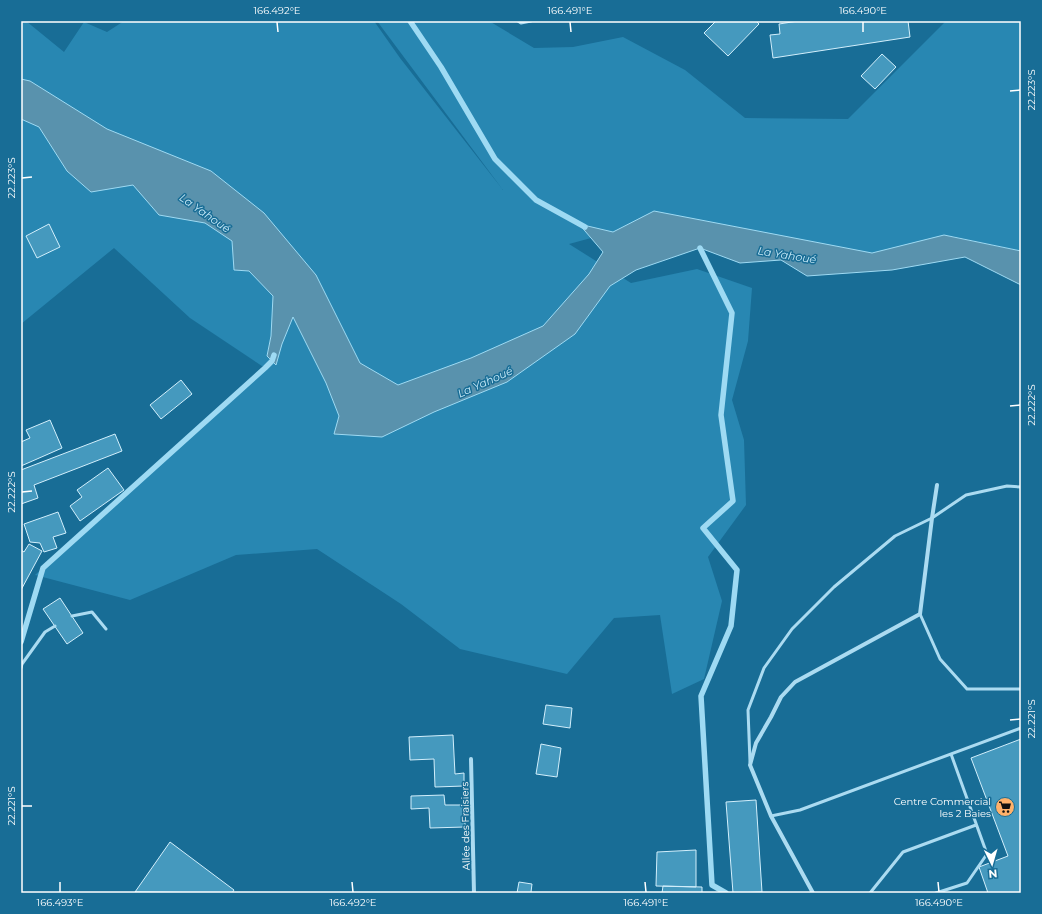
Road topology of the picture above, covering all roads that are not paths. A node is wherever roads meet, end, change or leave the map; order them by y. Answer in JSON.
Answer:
{"nodes":[{"id":1,"x":518,"y":21,"type":"edge"},
{"id":2,"x":531,"y":21,"type":"edge"},
{"id":3,"x":937,"y":485,"type":"dead end"},
{"id":4,"x":1021,"y":487,"type":"edge"},
{"id":5,"x":932,"y":518,"type":"junction"},
{"id":6,"x":920,"y":614,"type":"junction"},
{"id":7,"x":72,"y":616,"type":"dead end"},
{"id":8,"x":55,"y":626,"type":"dead end"},
{"id":9,"x":106,"y":629,"type":"dead end"},
{"id":10,"x":21,"y":665,"type":"edge"},
{"id":11,"x":1021,"y":690,"type":"edge"},
{"id":12,"x":1021,"y":728,"type":"edge"},
{"id":13,"x":951,"y":754,"type":"junction"},
{"id":14,"x":472,"y":759,"type":"dead end"},
{"id":15,"x":750,"y":765,"type":"junction"},
{"id":16,"x":771,"y":816,"type":"junction"},
{"id":17,"x":976,"y":825,"type":"junction"},
{"id":18,"x":474,"y":893,"type":"edge"},
{"id":19,"x":813,"y":893,"type":"edge"},
{"id":20,"x":870,"y":893,"type":"edge"},
{"id":21,"x":936,"y":893,"type":"edge"}],
"edges":[{"from":1,"to":2,"type":"lane"},
{"from":3,"to":5,"type":"street"},
{"from":4,"to":5,"type":"lane"},
{"from":5,"to":6,"type":"street"},
{"from":5,"to":15,"type":"lane"},
{"from":6,"to":11,"type":"lane"},
{"from":6,"to":15,"type":"street"},
{"from":7,"to":9,"type":"lane"},
{"from":8,"to":10,"type":"lane"},
{"from":12,"to":13,"type":"lane"},
{"from":13,"to":16,"type":"lane"},
{"from":13,"to":17,"type":"lane"},
{"from":14,"to":18,"type":"street","name":"Allée des Fraisiers"},
{"from":15,"to":16,"type":"street"},
{"from":16,"to":19,"type":"street"},
{"from":17,"to":20,"type":"lane"},
{"from":17,"to":21,"type":"lane"}]}
